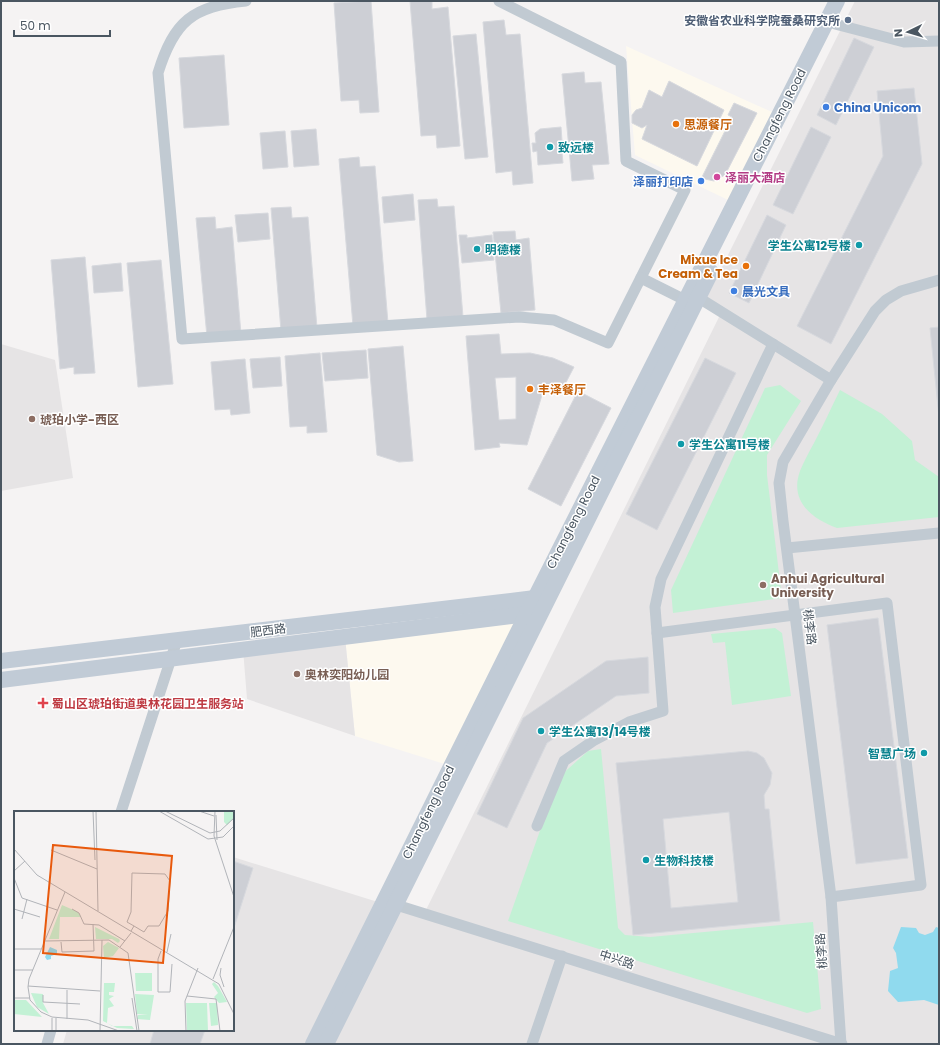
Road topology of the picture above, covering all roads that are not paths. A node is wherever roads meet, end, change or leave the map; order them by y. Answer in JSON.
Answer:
{"nodes":[{"id":1,"x":246,"y":1,"type":"edge"},
{"id":2,"x":499,"y":1,"type":"edge"},
{"id":3,"x":837,"y":1,"type":"edge"},
{"id":4,"x":847,"y":1,"type":"edge"},
{"id":5,"x":835,"y":24,"type":"junction"},
{"id":6,"x":939,"y":41,"type":"edge"},
{"id":7,"x":641,"y":278,"type":"junction"},
{"id":8,"x":939,"y":280,"type":"edge"},
{"id":9,"x":692,"y":299,"type":"junction"},
{"id":10,"x":773,"y":344,"type":"junction"},
{"id":11,"x":831,"y":380,"type":"junction"},
{"id":12,"x":939,"y":533,"type":"edge"},
{"id":13,"x":787,"y":548,"type":"junction"},
{"id":14,"x":535,"y":598,"type":"junction"},
{"id":15,"x":527,"y":614,"type":"junction"},
{"id":16,"x":795,"y":616,"type":"junction"},
{"id":17,"x":657,"y":633,"type":"junction"},
{"id":18,"x":177,"y":640,"type":"junction"},
{"id":19,"x":171,"y":658,"type":"junction"},
{"id":20,"x":1,"y":661,"type":"edge"},
{"id":21,"x":1,"y":680,"type":"edge"},
{"id":22,"x":121,"y":811,"type":"edge"},
{"id":23,"x":537,"y":826,"type":"dead end"},
{"id":24,"x":831,"y":897,"type":"junction"},
{"id":25,"x":390,"y":902,"type":"junction"},
{"id":26,"x":562,"y":956,"type":"junction"},
{"id":27,"x":51,"y":1031,"type":"edge"},
{"id":28,"x":47,"y":1044,"type":"edge"},
{"id":29,"x":313,"y":1044,"type":"edge"},
{"id":30,"x":326,"y":1044,"type":"edge"},
{"id":31,"x":532,"y":1044,"type":"edge"},
{"id":32,"x":841,"y":1044,"type":"edge"}],
"edges":[{"from":1,"to":7,"type":"street"},
{"from":2,"to":7,"type":"street"},
{"from":3,"to":9,"type":"main road","name":"Changfeng Road"},
{"from":4,"to":5,"type":"main road","name":"Changfeng Road"},
{"from":5,"to":6,"type":"street"},
{"from":5,"to":9,"type":"main road","name":"Changfeng Road"},
{"from":7,"to":9,"type":"street"},
{"from":8,"to":11,"type":"street","name":"桃李路"},
{"from":9,"to":10,"type":"street"},
{"from":9,"to":14,"type":"main road","name":"Changfeng Road"},
{"from":9,"to":25,"type":"main road","name":"Changfeng Road"},
{"from":10,"to":11,"type":"street"},
{"from":10,"to":17,"type":"street"},
{"from":11,"to":13,"type":"street","name":"桃李路"},
{"from":12,"to":13,"type":"street"},
{"from":13,"to":16,"type":"street","name":"桃李路"},
{"from":14,"to":15,"type":"main road","name":"Changfeng Road"},
{"from":14,"to":18,"type":"main road","name":"肥西路"},
{"from":15,"to":19,"type":"main road","name":"肥西路"},
{"from":15,"to":25,"type":"main road","name":"Changfeng Road"},
{"from":16,"to":17,"type":"street"},
{"from":16,"to":24,"type":"street","name":"桃李路"},
{"from":16,"to":24,"type":"street"},
{"from":17,"to":23,"type":"street"},
{"from":18,"to":19,"type":"street"},
{"from":18,"to":20,"type":"main road","name":"肥西路"},
{"from":19,"to":21,"type":"main road","name":"肥西路"},
{"from":19,"to":22,"type":"street"},
{"from":24,"to":32,"type":"street","name":"桃李路"},
{"from":25,"to":26,"type":"street","name":"中兴路"},
{"from":25,"to":29,"type":"main road","name":"Changfeng Road"},
{"from":25,"to":30,"type":"main road","name":"Changfeng Road"},
{"from":26,"to":31,"type":"street"},
{"from":26,"to":32,"type":"street","name":"中兴路"},
{"from":27,"to":28,"type":"street"}]}
